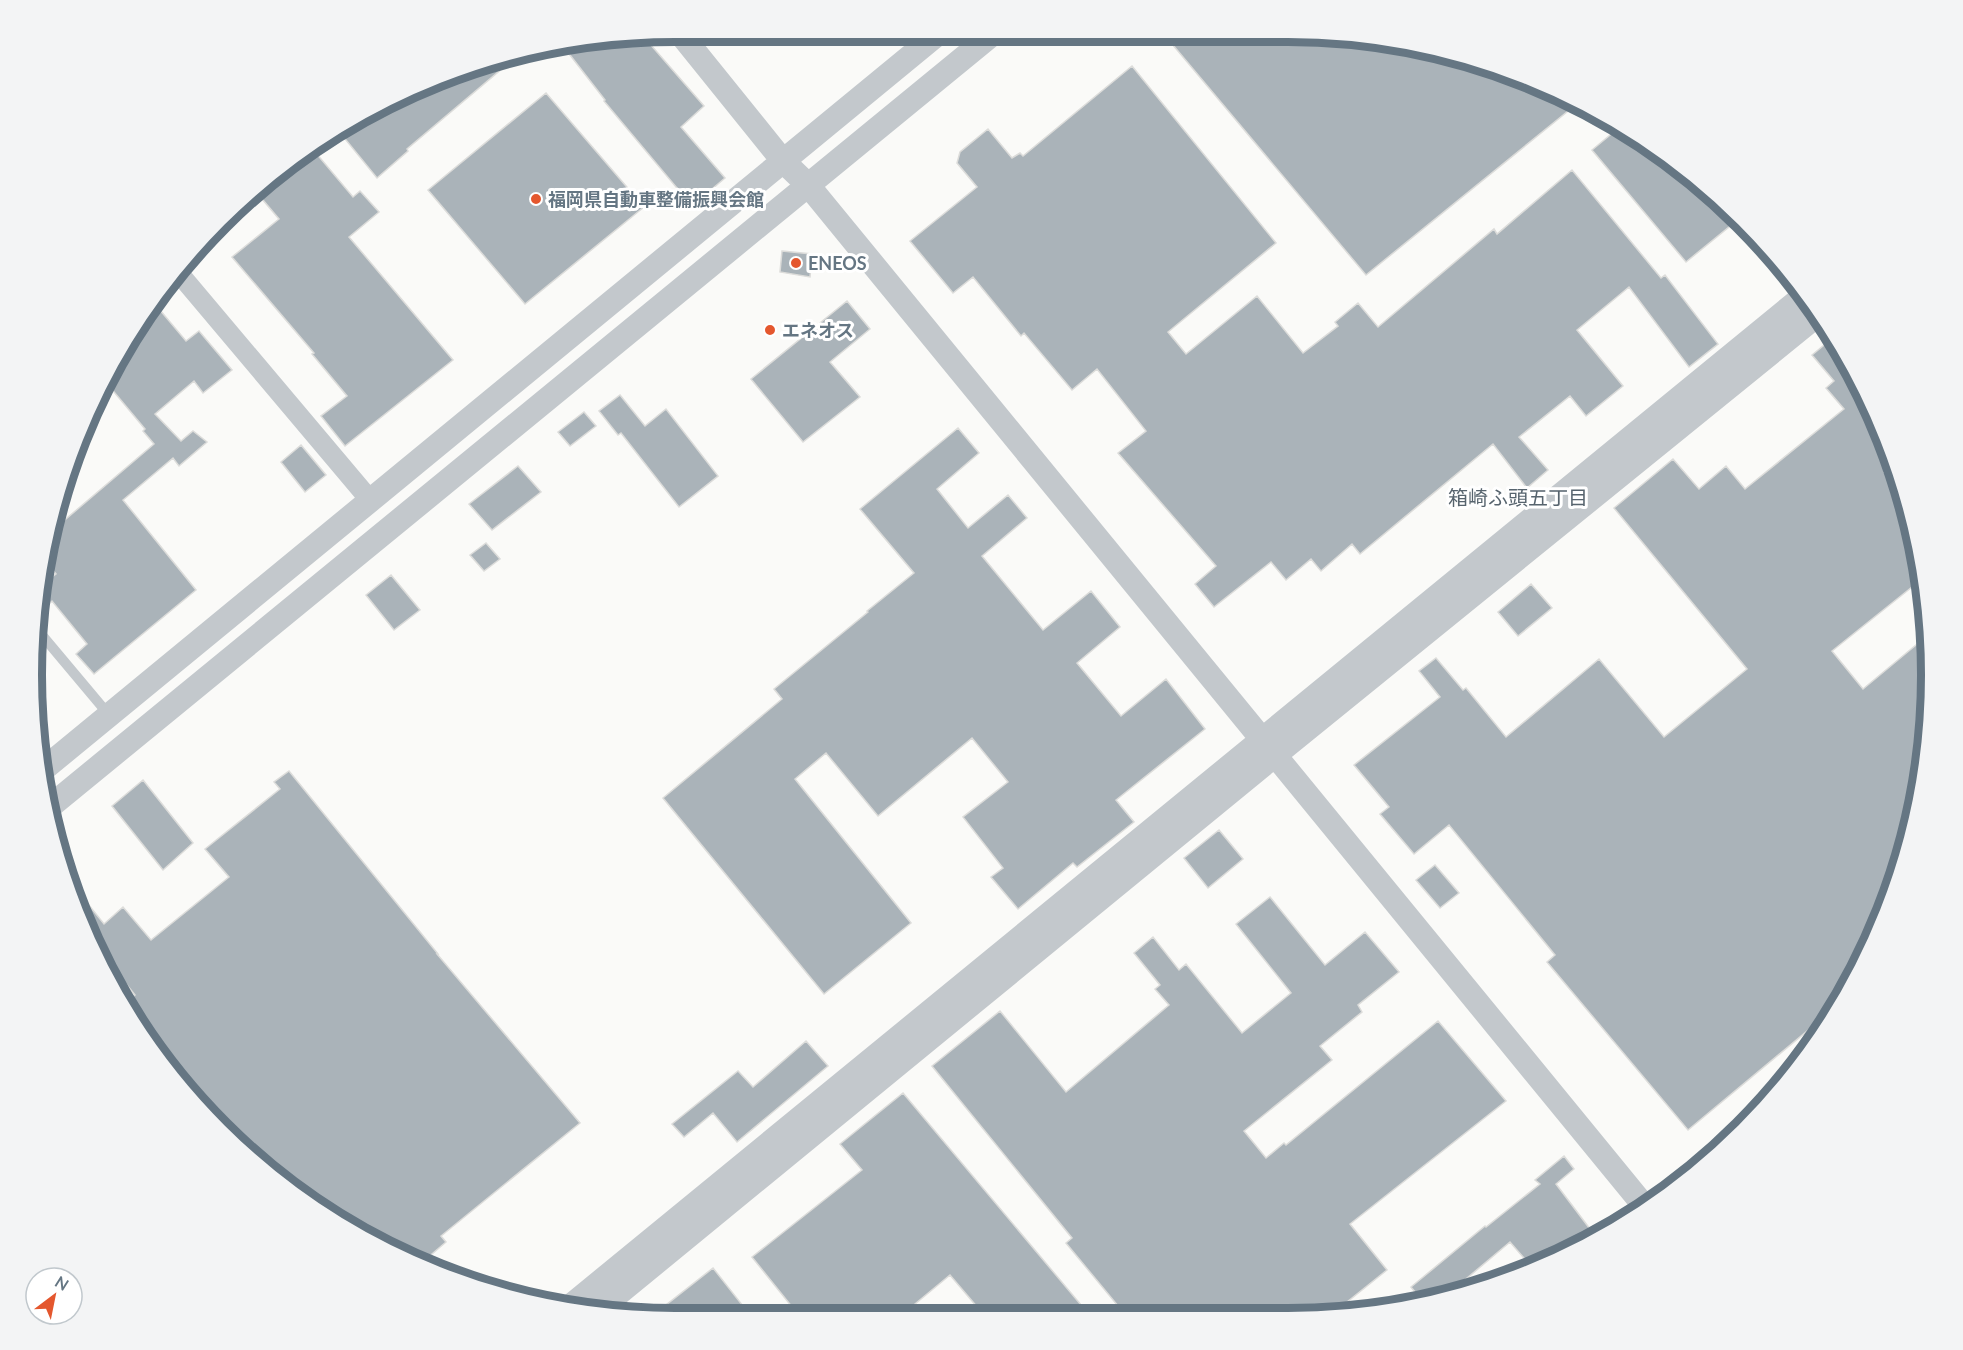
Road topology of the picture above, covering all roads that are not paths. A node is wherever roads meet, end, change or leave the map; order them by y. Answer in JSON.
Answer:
{"nodes":[{"id":1,"x":687,"y":42,"type":"edge"},
{"id":2,"x":928,"y":42,"type":"edge"},
{"id":3,"x":983,"y":42,"type":"edge"},
{"id":4,"x":783,"y":161,"type":"junction"},
{"id":5,"x":808,"y":185,"type":"junction"},
{"id":6,"x":183,"y":278,"type":"edge"},
{"id":7,"x":1798,"y":301,"type":"edge"},
{"id":8,"x":1812,"y":320,"type":"edge"},
{"id":9,"x":370,"y":500,"type":"junction"},
{"id":10,"x":43,"y":636,"type":"edge"},
{"id":11,"x":109,"y":716,"type":"junction"},
{"id":12,"x":1268,"y":748,"type":"junction"},
{"id":13,"x":48,"y":765,"type":"edge"},
{"id":14,"x":55,"y":802,"type":"edge"},
{"id":15,"x":1640,"y":1201,"type":"edge"},
{"id":16,"x":577,"y":1300,"type":"edge"},
{"id":17,"x":605,"y":1304,"type":"edge"}],
"edges":[{"from":1,"to":4,"type":"street"},
{"from":2,"to":4,"type":"street"},
{"from":3,"to":5,"type":"street"},
{"from":4,"to":5,"type":"street"},
{"from":4,"to":9,"type":"street"},
{"from":5,"to":12,"type":"street"},
{"from":5,"to":14,"type":"street"},
{"from":6,"to":9,"type":"street"},
{"from":7,"to":12,"type":"street"},
{"from":8,"to":12,"type":"street"},
{"from":9,"to":11,"type":"street"},
{"from":10,"to":11,"type":"lane"},
{"from":11,"to":13,"type":"street"},
{"from":12,"to":15,"type":"street"},
{"from":12,"to":16,"type":"street"},
{"from":12,"to":17,"type":"street"}]}
